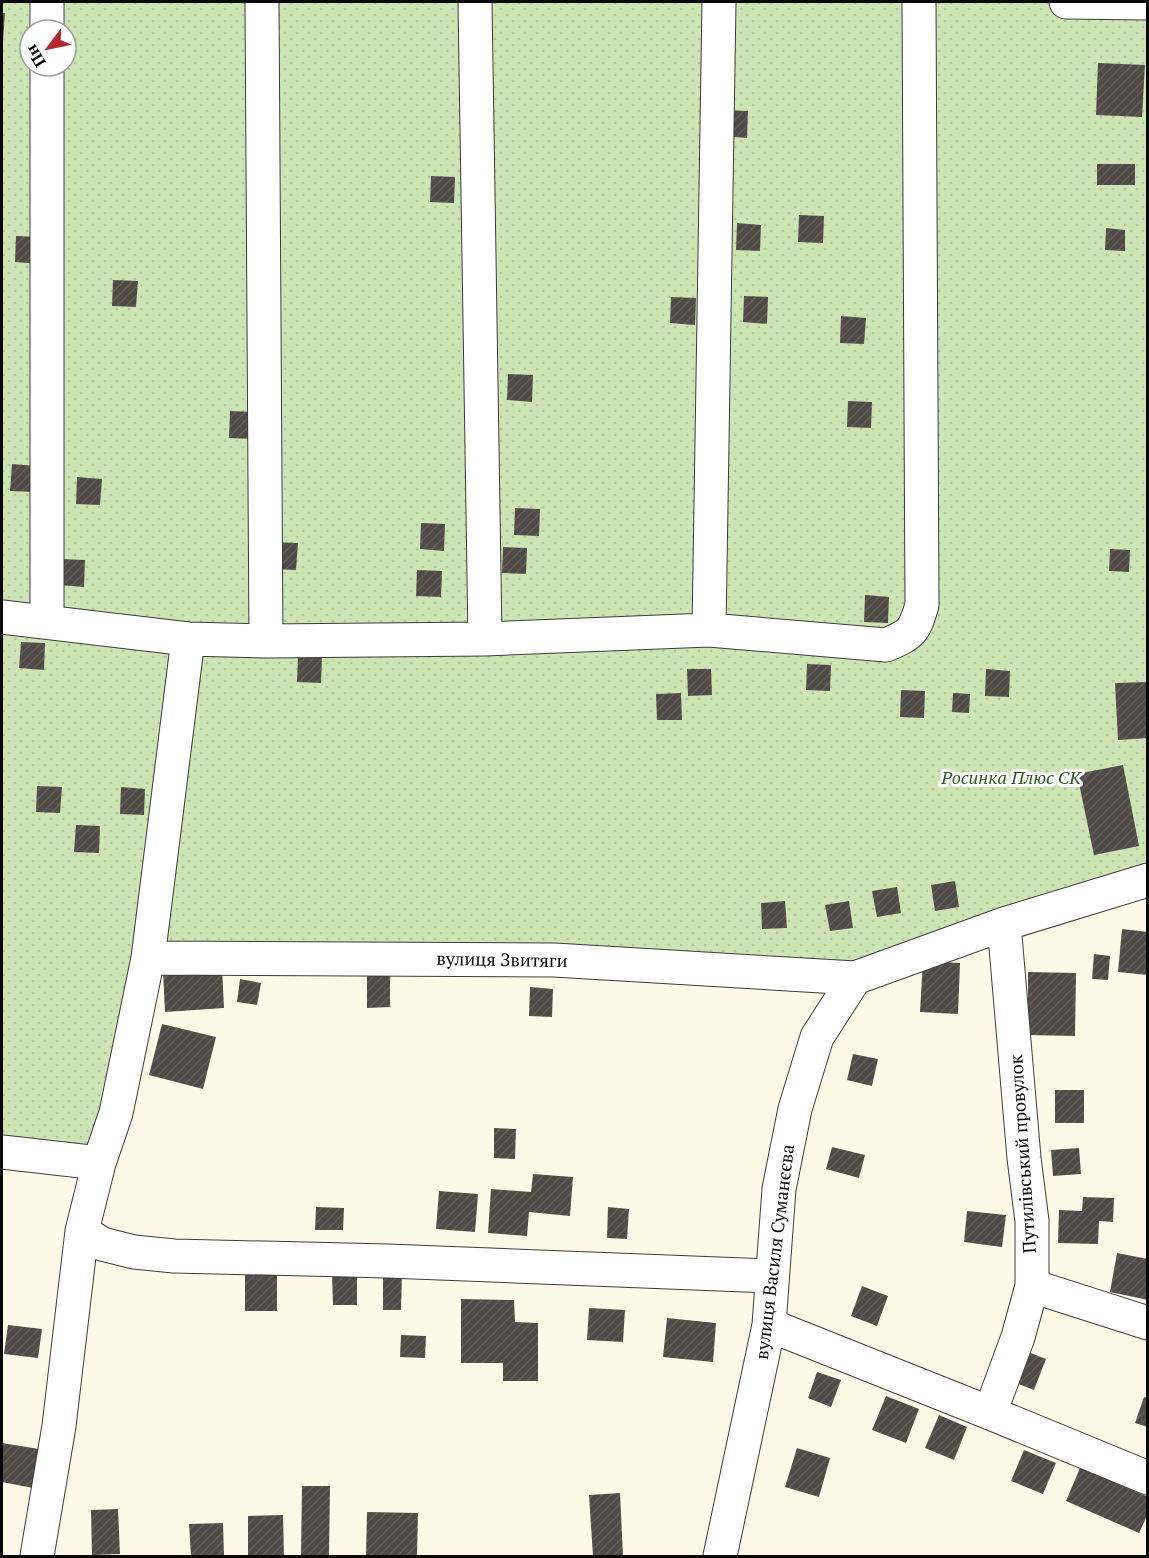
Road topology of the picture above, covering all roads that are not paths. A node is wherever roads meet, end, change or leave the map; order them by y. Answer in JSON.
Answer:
{"nodes":[{"id":1,"x":47,"y":2,"type":"edge"},
{"id":2,"x":262,"y":2,"type":"edge"},
{"id":3,"x":475,"y":2,"type":"edge"},
{"id":4,"x":719,"y":2,"type":"edge"},
{"id":5,"x":919,"y":2,"type":"edge"},
{"id":6,"x":1066,"y":2,"type":"edge"},
{"id":7,"x":1148,"y":3,"type":"edge"},
{"id":8,"x":47,"y":18,"type":"edge"},
{"id":9,"x":47,"y":78,"type":"edge"},
{"id":10,"x":2,"y":618,"type":"edge"},
{"id":11,"x":47,"y":622,"type":"junction"},
{"id":12,"x":709,"y":630,"type":"junction"},
{"id":13,"x":188,"y":639,"type":"junction"},
{"id":14,"x":485,"y":639,"type":"junction"},
{"id":15,"x":266,"y":641,"type":"junction"},
{"id":16,"x":1148,"y":880,"type":"edge"},
{"id":17,"x":1004,"y":924,"type":"junction"},
{"id":18,"x":148,"y":958,"type":"junction"},
{"id":19,"x":855,"y":978,"type":"junction"},
{"id":20,"x":2,"y":1152,"type":"edge"},
{"id":21,"x":99,"y":1163,"type":"junction"},
{"id":22,"x":82,"y":1231,"type":"junction"},
{"id":23,"x":772,"y":1276,"type":"junction"},
{"id":24,"x":1032,"y":1286,"type":"junction"},
{"id":25,"x":1148,"y":1323,"type":"edge"},
{"id":26,"x":769,"y":1325,"type":"junction"},
{"id":27,"x":990,"y":1413,"type":"junction"},
{"id":28,"x":1148,"y":1478,"type":"edge"},
{"id":29,"x":37,"y":1557,"type":"edge"},
{"id":30,"x":720,"y":1557,"type":"edge"}],
"edges":[{"from":1,"to":8,"type":"street"},
{"from":2,"to":15,"type":"street"},
{"from":3,"to":14,"type":"street"},
{"from":4,"to":12,"type":"street"},
{"from":5,"to":12,"type":"street"},
{"from":6,"to":7,"type":"street"},
{"from":9,"to":11,"type":"street"},
{"from":10,"to":11,"type":"street"},
{"from":11,"to":13,"type":"street"},
{"from":12,"to":14,"type":"street"},
{"from":13,"to":15,"type":"street"},
{"from":13,"to":18,"type":"street"},
{"from":14,"to":15,"type":"street"},
{"from":16,"to":17,"type":"street"},
{"from":17,"to":19,"type":"street"},
{"from":17,"to":24,"type":"street","name":"Путилівський провулок"},
{"from":18,"to":19,"type":"street","name":"вулиця Звитяги"},
{"from":18,"to":21,"type":"street"},
{"from":19,"to":23,"type":"street","name":"вулиця Василя Суманєєва"},
{"from":20,"to":21,"type":"street"},
{"from":21,"to":22,"type":"street"},
{"from":22,"to":23,"type":"street"},
{"from":22,"to":29,"type":"street"},
{"from":23,"to":26,"type":"street","name":"вулиця Василя Суманєєва"},
{"from":24,"to":25,"type":"street"},
{"from":24,"to":27,"type":"street","name":"Путилівський провулок"},
{"from":26,"to":27,"type":"street"},
{"from":26,"to":30,"type":"street","name":"вулиця Василя Суманєєва"},
{"from":27,"to":28,"type":"street"}]}
